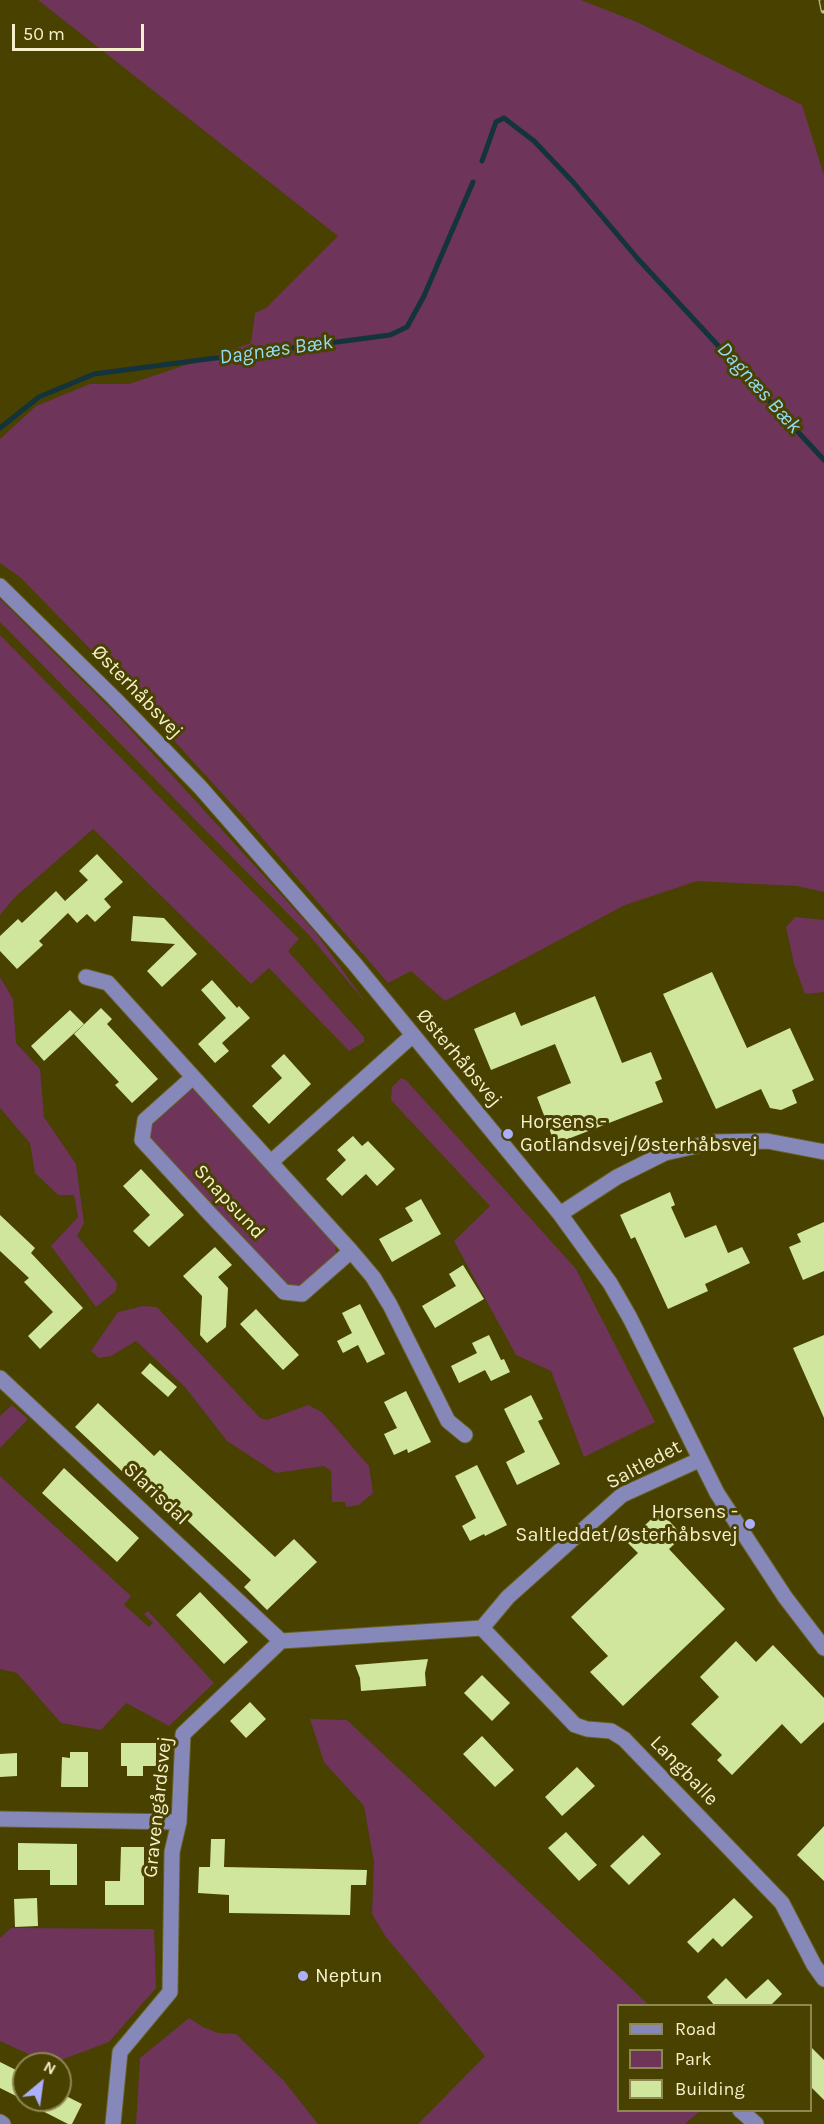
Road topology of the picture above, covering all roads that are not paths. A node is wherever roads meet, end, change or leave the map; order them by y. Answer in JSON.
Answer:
{"nodes":[{"id":1,"x":0,"y":586,"type":"edge"},
{"id":2,"x":86,"y":977,"type":"dead end"},
{"id":3,"x":413,"y":1035,"type":"junction"},
{"id":4,"x":192,"y":1078,"type":"junction"},
{"id":5,"x":824,"y":1152,"type":"edge"},
{"id":6,"x":271,"y":1162,"type":"junction"},
{"id":7,"x":560,"y":1214,"type":"junction"},
{"id":8,"x":351,"y":1251,"type":"junction"},
{"id":9,"x":0,"y":1378,"type":"edge"},
{"id":10,"x":465,"y":1435,"type":"dead end"},
{"id":11,"x":699,"y":1460,"type":"junction"},
{"id":12,"x":482,"y":1628,"type":"junction"},
{"id":13,"x":281,"y":1641,"type":"junction"},
{"id":14,"x":824,"y":1648,"type":"edge"},
{"id":15,"x":0,"y":1819,"type":"edge"},
{"id":16,"x":179,"y":1821,"type":"junction"},
{"id":17,"x":824,"y":1979,"type":"edge"},
{"id":18,"x":742,"y":2112,"type":"edge"},
{"id":19,"x":113,"y":2124,"type":"edge"},
{"id":20,"x":756,"y":2124,"type":"edge"}],
"edges":[{"from":1,"to":3,"type":"street","name":"Østerhåbsvej"},
{"from":2,"to":4,"type":"street"},
{"from":3,"to":6,"type":"street"},
{"from":3,"to":7,"type":"street","name":"Østerhåbsvej"},
{"from":4,"to":6,"type":"street"},
{"from":4,"to":8,"type":"street","name":"Snapsund"},
{"from":5,"to":7,"type":"street"},
{"from":6,"to":8,"type":"street"},
{"from":7,"to":11,"type":"street","name":"Østerhåbsvej"},
{"from":8,"to":10,"type":"street"},
{"from":9,"to":13,"type":"street","name":"Slarisdal"},
{"from":11,"to":12,"type":"street","name":"Saltledet"},
{"from":11,"to":14,"type":"street","name":"Østerhåbsvej"},
{"from":12,"to":13,"type":"street"},
{"from":12,"to":17,"type":"street","name":"Langballe"},
{"from":13,"to":16,"type":"street","name":"Gravengårdsvej"},
{"from":15,"to":16,"type":"street"},
{"from":16,"to":19,"type":"street","name":"Gravengårdsvej"},
{"from":18,"to":20,"type":"street"}]}
